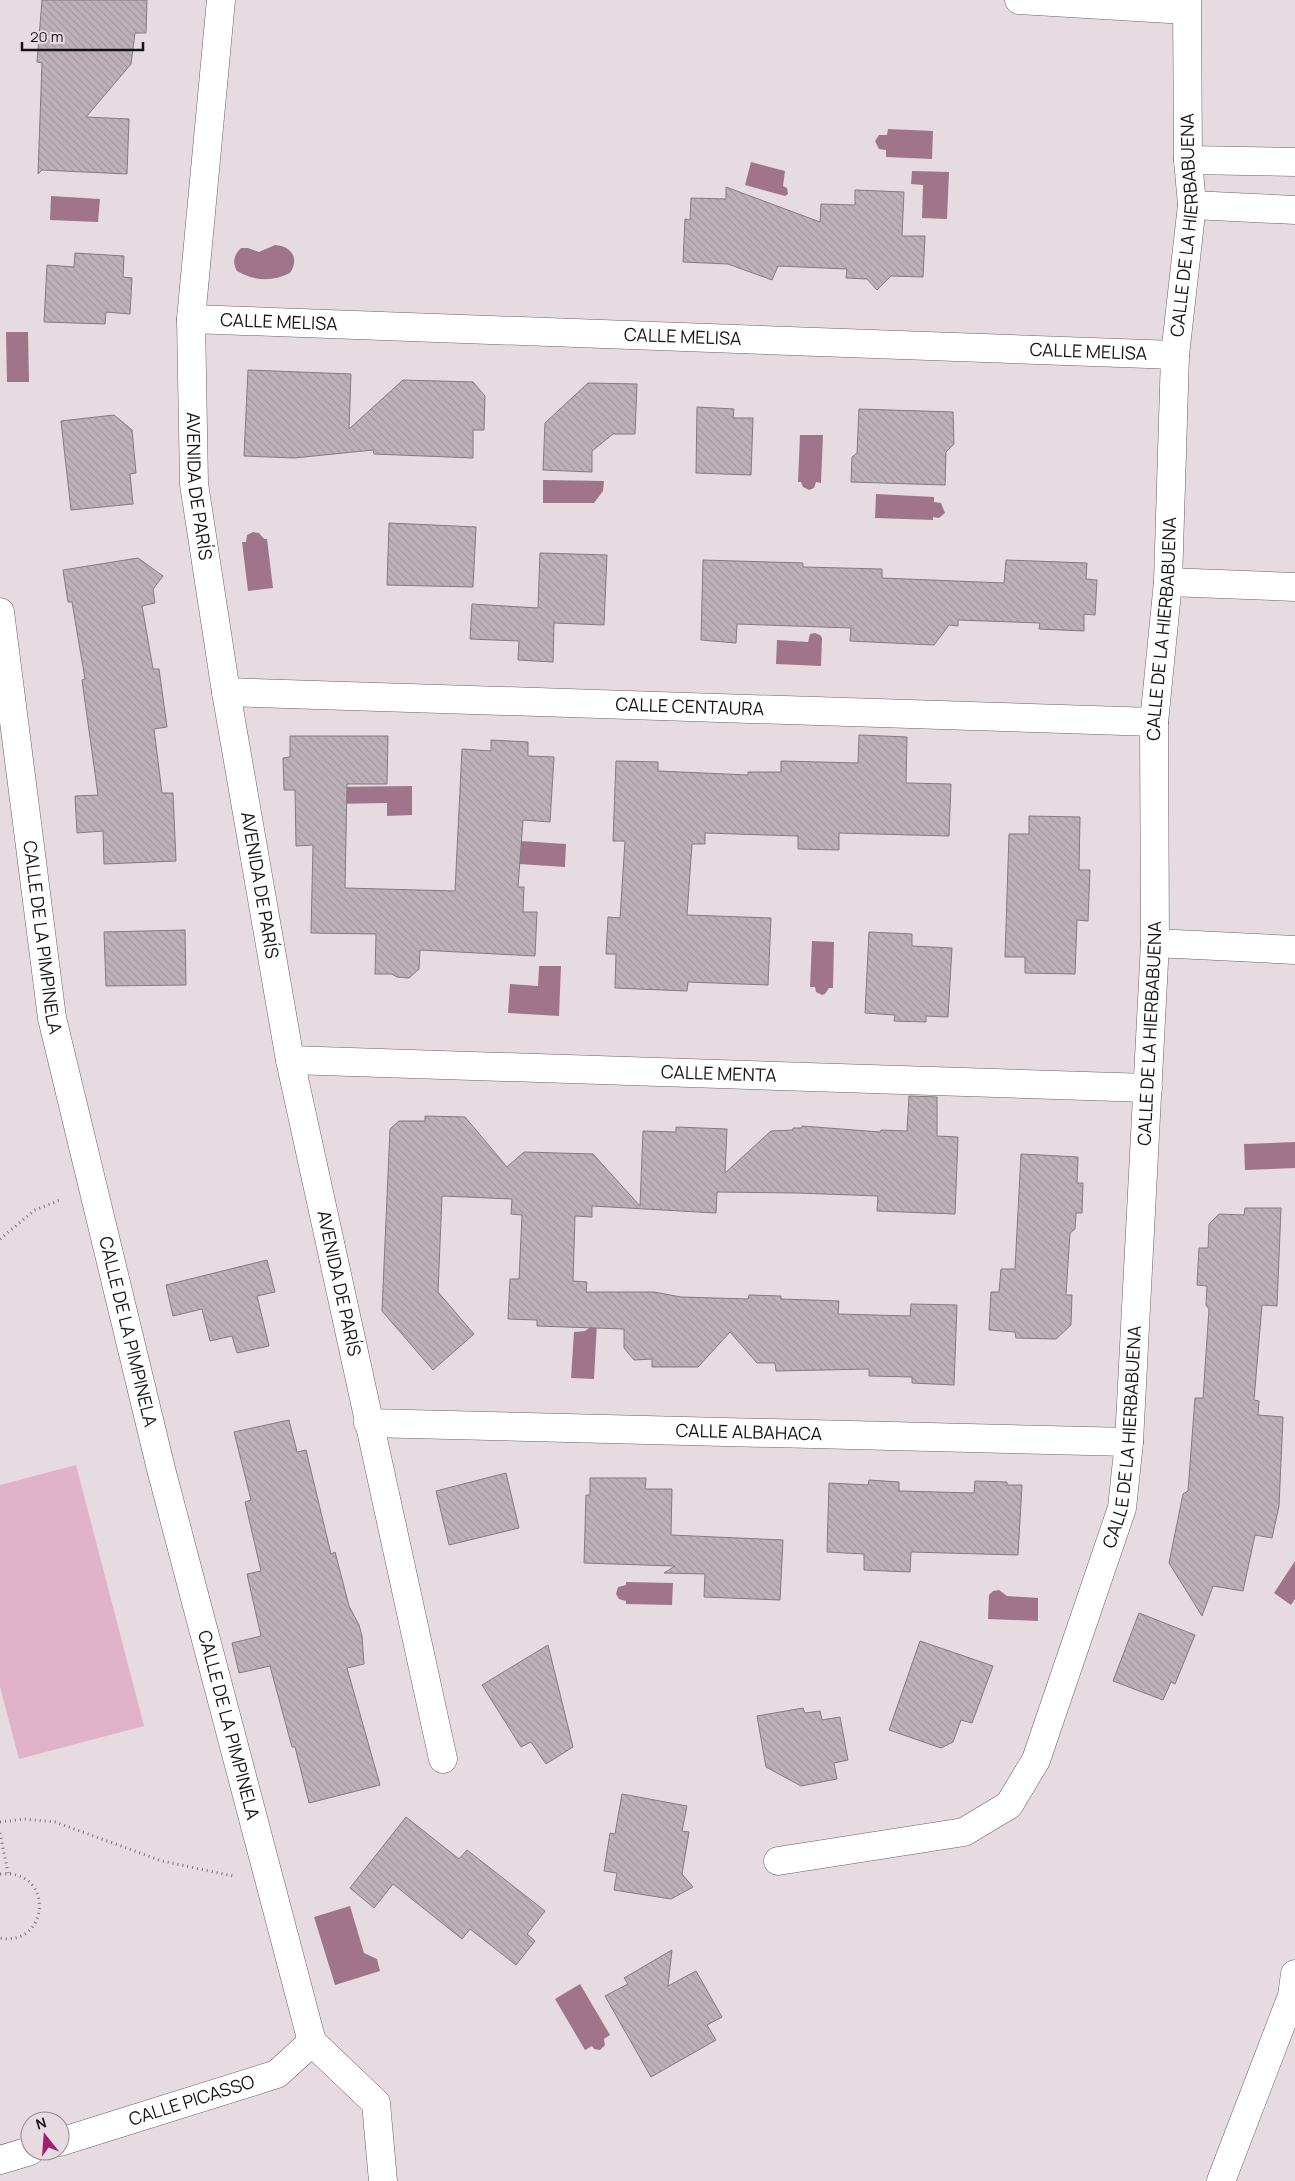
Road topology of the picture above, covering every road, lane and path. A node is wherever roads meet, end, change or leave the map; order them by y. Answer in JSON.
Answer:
{"nodes":[{"id":1,"x":221,"y":0,"type":"edge"},
{"id":2,"x":1019,"y":0,"type":"edge"},
{"id":3,"x":1186,"y":5,"type":"edge"},
{"id":4,"x":1188,"y":160,"type":"junction"},
{"id":5,"x":1295,"y":162,"type":"edge"},
{"id":6,"x":1192,"y":205,"type":"junction"},
{"id":7,"x":1295,"y":210,"type":"edge"},
{"id":8,"x":190,"y":319,"type":"junction"},
{"id":9,"x":1175,"y":355,"type":"junction"},
{"id":10,"x":1168,"y":582,"type":"junction"},
{"id":11,"x":1295,"y":587,"type":"edge"},
{"id":12,"x":0,"y":612,"type":"edge"},
{"id":13,"x":226,"y":692,"type":"junction"},
{"id":14,"x":1154,"y":722,"type":"junction"},
{"id":15,"x":1155,"y":943,"type":"junction"},
{"id":16,"x":1295,"y":950,"type":"edge"},
{"id":17,"x":290,"y":1060,"type":"junction"},
{"id":18,"x":1148,"y":1088,"type":"junction"},
{"id":19,"x":93,"y":1188,"type":"junction"},
{"id":20,"x":0,"y":1239,"type":"edge"},
{"id":21,"x":368,"y":1423,"type":"junction"},
{"id":22,"x":1129,"y":1442,"type":"junction"},
{"id":23,"x":443,"y":1759,"type":"dead end"},
{"id":24,"x":0,"y":1822,"type":"edge"},
{"id":25,"x":0,"y":1833,"type":"edge"},
{"id":26,"x":778,"y":1861,"type":"dead end"},
{"id":27,"x":8,"y":1873,"type":"junction"},
{"id":28,"x":0,"y":1874,"type":"edge"},
{"id":29,"x":269,"y":1876,"type":"junction"},
{"id":30,"x":0,"y":1938,"type":"edge"},
{"id":31,"x":1294,"y":1989,"type":"edge"},
{"id":32,"x":312,"y":2042,"type":"junction"},
{"id":33,"x":70,"y":2139,"type":"edge"},
{"id":34,"x":20,"y":2154,"type":"edge"},
{"id":35,"x":0,"y":2160,"type":"edge"},
{"id":36,"x":383,"y":2181,"type":"edge"},
{"id":37,"x":1221,"y":2181,"type":"edge"}],
"edges":[{"from":1,"to":8,"type":"street","name":"AVENIDA DE PARÍS"},
{"from":2,"to":3,"type":"street"},
{"from":3,"to":4,"type":"street","name":"CALLE DE LA HIERBABUENA"},
{"from":4,"to":5,"type":"street"},
{"from":4,"to":6,"type":"street","name":"CALLE DE LA HIERBABUENA"},
{"from":6,"to":7,"type":"street"},
{"from":6,"to":9,"type":"street","name":"CALLE DE LA HIERBABUENA"},
{"from":8,"to":9,"type":"street","name":"CALLE MELISA"},
{"from":8,"to":13,"type":"street","name":"AVENIDA DE PARÍS"},
{"from":9,"to":10,"type":"street","name":"CALLE DE LA HIERBABUENA"},
{"from":10,"to":11,"type":"street"},
{"from":10,"to":14,"type":"street","name":"CALLE DE LA HIERBABUENA"},
{"from":12,"to":19,"type":"street","name":"CALLE DE LA PIMPINELA"},
{"from":13,"to":14,"type":"street","name":"CALLE CENTAURA"},
{"from":13,"to":17,"type":"street","name":"AVENIDA DE PARÍS"},
{"from":14,"to":15,"type":"street","name":"CALLE DE LA HIERBABUENA"},
{"from":15,"to":16,"type":"street"},
{"from":15,"to":18,"type":"street","name":"CALLE DE LA HIERBABUENA"},
{"from":17,"to":18,"type":"street","name":"CALLE MENTA"},
{"from":17,"to":21,"type":"street","name":"AVENIDA DE PARÍS"},
{"from":18,"to":22,"type":"street","name":"CALLE DE LA HIERBABUENA"},
{"from":19,"to":20,"type":"path"},
{"from":19,"to":29,"type":"street","name":"CALLE DE LA PIMPINELA"},
{"from":21,"to":22,"type":"street","name":"CALLE ALBAHACA"},
{"from":21,"to":23,"type":"street","name":"AVENIDA DE PARÍS"},
{"from":22,"to":26,"type":"street","name":"CALLE DE LA HIERBABUENA"},
{"from":24,"to":29,"type":"path"},
{"from":25,"to":27,"type":"path"},
{"from":27,"to":28,"type":"path"},
{"from":27,"to":30,"type":"path"},
{"from":29,"to":32,"type":"street","name":"CALLE DE LA PIMPINELA"},
{"from":31,"to":37,"type":"street"},
{"from":32,"to":33,"type":"street","name":"CALLE PICASSO"},
{"from":32,"to":36,"type":"street"},
{"from":34,"to":35,"type":"street"}]}
